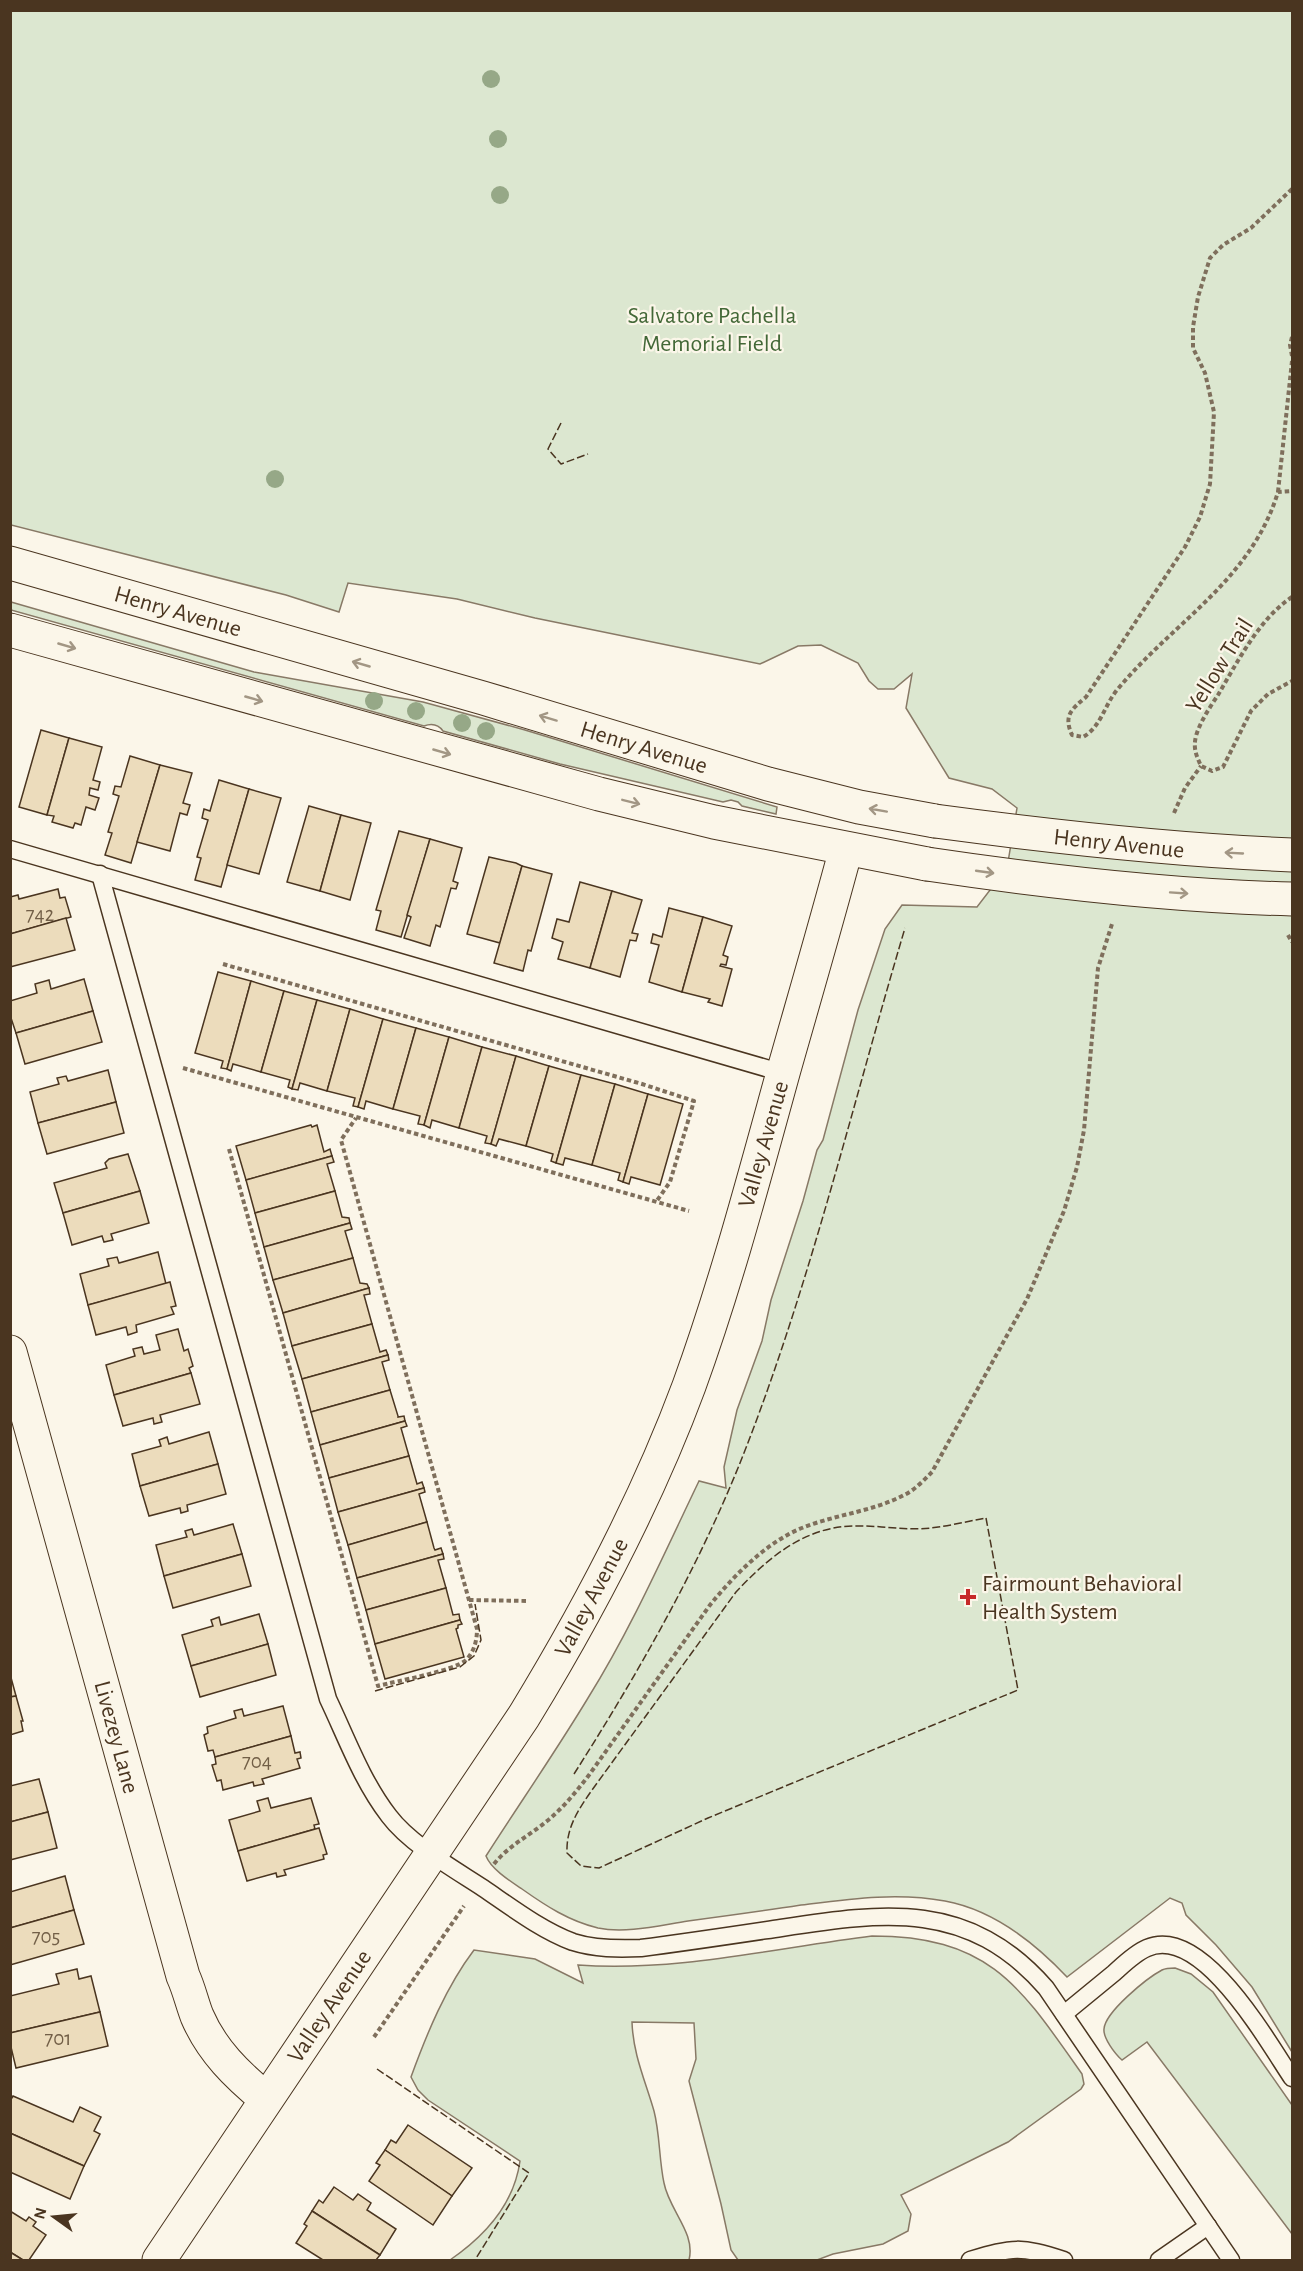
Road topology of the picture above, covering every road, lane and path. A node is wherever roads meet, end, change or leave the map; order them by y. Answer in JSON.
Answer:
{"nodes":[{"id":1,"x":1293,"y":189,"type":"edge"},
{"id":2,"x":1293,"y":337,"type":"edge"},
{"id":3,"x":1293,"y":356,"type":"edge"},
{"id":4,"x":1293,"y":361,"type":"edge"},
{"id":5,"x":1293,"y":491,"type":"edge"},
{"id":6,"x":1278,"y":492,"type":"junction"},
{"id":7,"x":10,"y":563,"type":"edge"},
{"id":8,"x":1293,"y":597,"type":"edge"},
{"id":9,"x":10,"y":630,"type":"edge"},
{"id":10,"x":1293,"y":681,"type":"edge"},
{"id":11,"x":1201,"y":766,"type":"junction"},
{"id":12,"x":1173,"y":814,"type":"dead end"},
{"id":13,"x":10,"y":849,"type":"edge"},
{"id":14,"x":846,"y":849,"type":"junction"},
{"id":15,"x":1293,"y":855,"type":"edge"},
{"id":16,"x":100,"y":874,"type":"junction"},
{"id":17,"x":1293,"y":899,"type":"edge"},
{"id":18,"x":1113,"y":922,"type":"dead end"},
{"id":19,"x":223,"y":964,"type":"dead end"},
{"id":20,"x":151,"y":1059,"type":"junction"},
{"id":21,"x":783,"y":1073,"type":"junction"},
{"id":22,"x":356,"y":1118,"type":"junction"},
{"id":23,"x":229,"y":1149,"type":"dead end"},
{"id":24,"x":656,"y":1202,"type":"junction"},
{"id":25,"x":689,"y":1211,"type":"dead end"},
{"id":26,"x":10,"y":1352,"type":"edge"},
{"id":27,"x":469,"y":1600,"type":"junction"},
{"id":28,"x":529,"y":1601,"type":"dead end"},
{"id":29,"x":431,"y":1854,"type":"junction"},
{"id":30,"x":493,"y":1866,"type":"dead end"},
{"id":31,"x":464,"y":1906,"type":"dead end"},
{"id":32,"x":1064,"y":2014,"type":"junction"},
{"id":33,"x":374,"y":2037,"type":"dead end"},
{"id":34,"x":1293,"y":2078,"type":"edge"},
{"id":35,"x":266,"y":2099,"type":"junction"},
{"id":36,"x":1208,"y":2226,"type":"junction"},
{"id":37,"x":159,"y":2260,"type":"edge"},
{"id":38,"x":970,"y":2260,"type":"edge"},
{"id":39,"x":1064,"y":2260,"type":"edge"},
{"id":40,"x":1160,"y":2260,"type":"edge"},
{"id":41,"x":1232,"y":2260,"type":"edge"}],
"edges":[{"from":1,"to":6,"type":"path"},
{"from":2,"to":3,"type":"path"},
{"from":4,"to":6,"type":"path"},
{"from":5,"to":6,"type":"path"},
{"from":15,"to":7,"type":"main road","name":"Henry Avenue","one_way":true,"bridge":true},
{"from":8,"to":11,"type":"path","name":"Yellow Trail"},
{"from":9,"to":14,"type":"main road","name":"Henry Avenue","one_way":true},
{"from":10,"to":11,"type":"path"},
{"from":11,"to":12,"type":"path"},
{"from":13,"to":16,"type":"lane"},
{"from":14,"to":17,"type":"main road","name":"Henry Avenue","one_way":true,"bridge":true},
{"from":14,"to":21,"type":"main road","name":"Valley Avenue"},
{"from":16,"to":20,"type":"lane"},
{"from":16,"to":21,"type":"lane"},
{"from":18,"to":30,"type":"path"},
{"from":19,"to":24,"type":"path"},
{"from":20,"to":22,"type":"path"},
{"from":20,"to":29,"type":"lane"},
{"from":21,"to":29,"type":"main road","name":"Valley Avenue"},
{"from":22,"to":24,"type":"path"},
{"from":22,"to":27,"type":"path"},
{"from":23,"to":27,"type":"path"},
{"from":24,"to":25,"type":"path"},
{"from":26,"to":35,"type":"main road","name":"Livezey Lane"},
{"from":27,"to":28,"type":"path"},
{"from":29,"to":32,"type":"lane"},
{"from":29,"to":35,"type":"main road","name":"Valley Avenue"},
{"from":31,"to":33,"type":"path"},
{"from":32,"to":34,"type":"lane"},
{"from":32,"to":36,"type":"lane"},
{"from":35,"to":37,"type":"main road","name":"Valley Avenue"},
{"from":36,"to":40,"type":"lane"},
{"from":36,"to":41,"type":"lane"},
{"from":38,"to":39,"type":"lane"}]}
